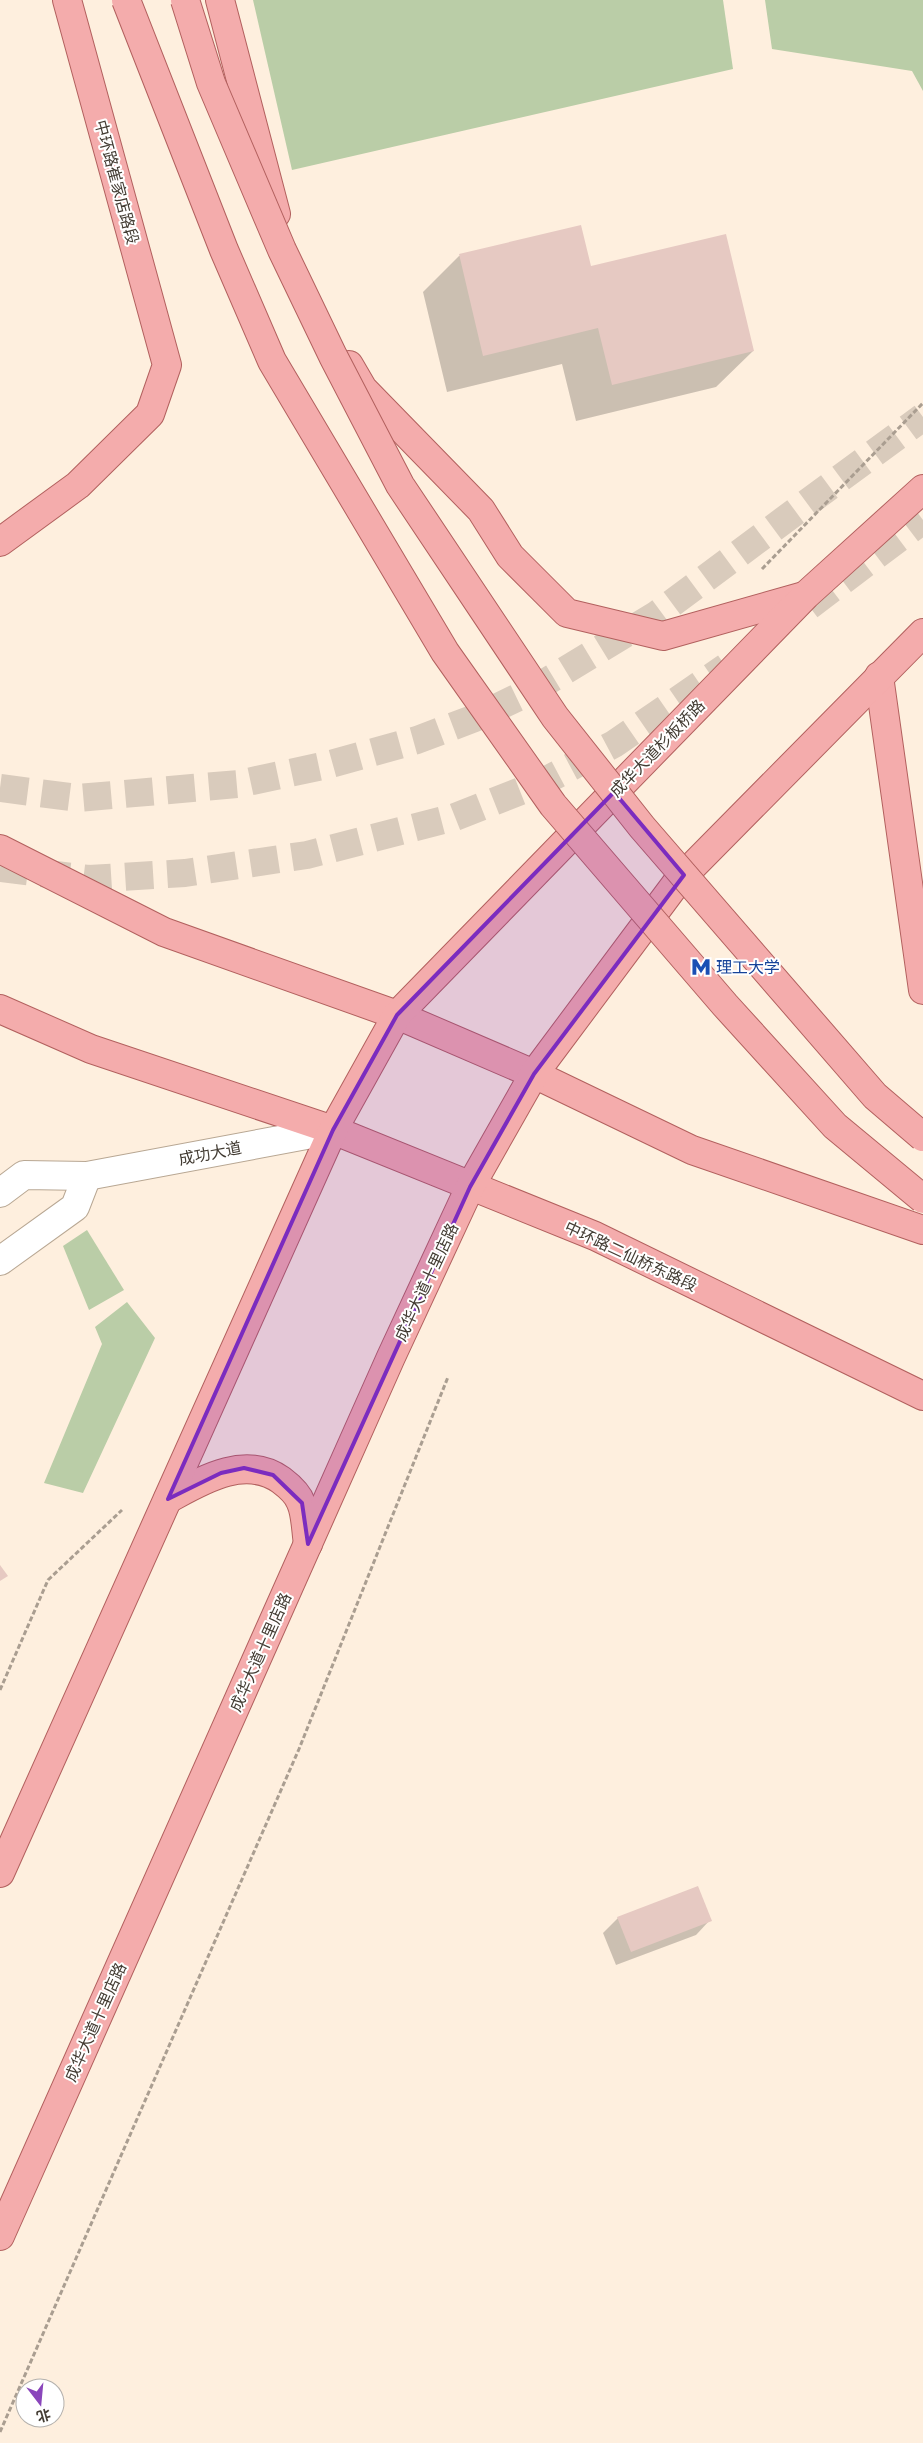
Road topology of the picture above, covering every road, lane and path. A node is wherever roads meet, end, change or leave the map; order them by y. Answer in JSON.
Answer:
{"nodes":[{"id":1,"x":67,"y":0,"type":"edge"},
{"id":2,"x":126,"y":0,"type":"edge"},
{"id":3,"x":185,"y":0,"type":"edge"},
{"id":4,"x":220,"y":0,"type":"edge"},
{"id":5,"x":923,"y":402,"type":"edge"},
{"id":6,"x":923,"y":489,"type":"edge"},
{"id":7,"x":0,"y":542,"type":"edge"},
{"id":8,"x":756,"y":574,"type":"dead end"},
{"id":9,"x":806,"y":595,"type":"junction"},
{"id":10,"x":923,"y":632,"type":"edge"},
{"id":11,"x":879,"y":676,"type":"junction"},
{"id":12,"x":0,"y":849,"type":"edge"},
{"id":13,"x":923,"y":990,"type":"edge"},
{"id":14,"x":0,"y":1008,"type":"edge"},
{"id":15,"x":398,"y":1015,"type":"junction"},
{"id":16,"x":534,"y":1074,"type":"junction"},
{"id":17,"x":333,"y":1130,"type":"junction"},
{"id":18,"x":923,"y":1137,"type":"edge"},
{"id":19,"x":87,"y":1176,"type":"junction"},
{"id":20,"x":470,"y":1187,"type":"junction"},
{"id":21,"x":0,"y":1193,"type":"edge"},
{"id":22,"x":923,"y":1199,"type":"edge"},
{"id":23,"x":923,"y":1230,"type":"edge"},
{"id":24,"x":0,"y":1261,"type":"edge"},
{"id":25,"x":448,"y":1377,"type":"dead end"},
{"id":26,"x":923,"y":1396,"type":"edge"},
{"id":27,"x":168,"y":1500,"type":"junction"},
{"id":28,"x":124,"y":1507,"type":"dead end"},
{"id":29,"x":308,"y":1544,"type":"junction"},
{"id":30,"x":0,"y":1690,"type":"edge"},
{"id":31,"x":0,"y":1873,"type":"edge"},
{"id":32,"x":0,"y":2236,"type":"edge"},
{"id":33,"x":0,"y":2432,"type":"edge"}],
"edges":[{"from":1,"to":7,"type":"main road","name":"中环路崔家店路段"},
{"from":2,"to":22,"type":"main road","bridge":true},
{"from":3,"to":18,"type":"main road","bridge":true},
{"from":4,"to":9,"type":"main road"},
{"from":5,"to":8,"type":"path"},
{"from":6,"to":9,"type":"main road","name":"成华大道杉板桥路"},
{"from":9,"to":15,"type":"main road","name":"成华大道杉板桥路"},
{"from":10,"to":11,"type":"main road"},
{"from":11,"to":13,"type":"main road"},
{"from":11,"to":16,"type":"main road"},
{"from":12,"to":15,"type":"main road"},
{"from":14,"to":17,"type":"main road","name":"中环路二仙桥东路段"},
{"from":15,"to":16,"type":"main road"},
{"from":15,"to":17,"type":"main road"},
{"from":16,"to":20,"type":"main road","name":"成华大道十里店路"},
{"from":16,"to":23,"type":"main road"},
{"from":17,"to":19,"type":"street","name":"成功大道"},
{"from":17,"to":20,"type":"main road","name":"中环路二仙桥东路段"},
{"from":17,"to":27,"type":"main road"},
{"from":19,"to":21,"type":"street","name":"成功大道"},
{"from":19,"to":24,"type":"street"},
{"from":20,"to":26,"type":"main road","name":"中环路二仙桥东路段"},
{"from":20,"to":29,"type":"main road","name":"成华大道十里店路"},
{"from":25,"to":33,"type":"path"},
{"from":27,"to":29,"type":"main road"},
{"from":27,"to":31,"type":"main road"},
{"from":28,"to":30,"type":"path"},
{"from":29,"to":32,"type":"main road","name":"成华大道十里店路"}]}
